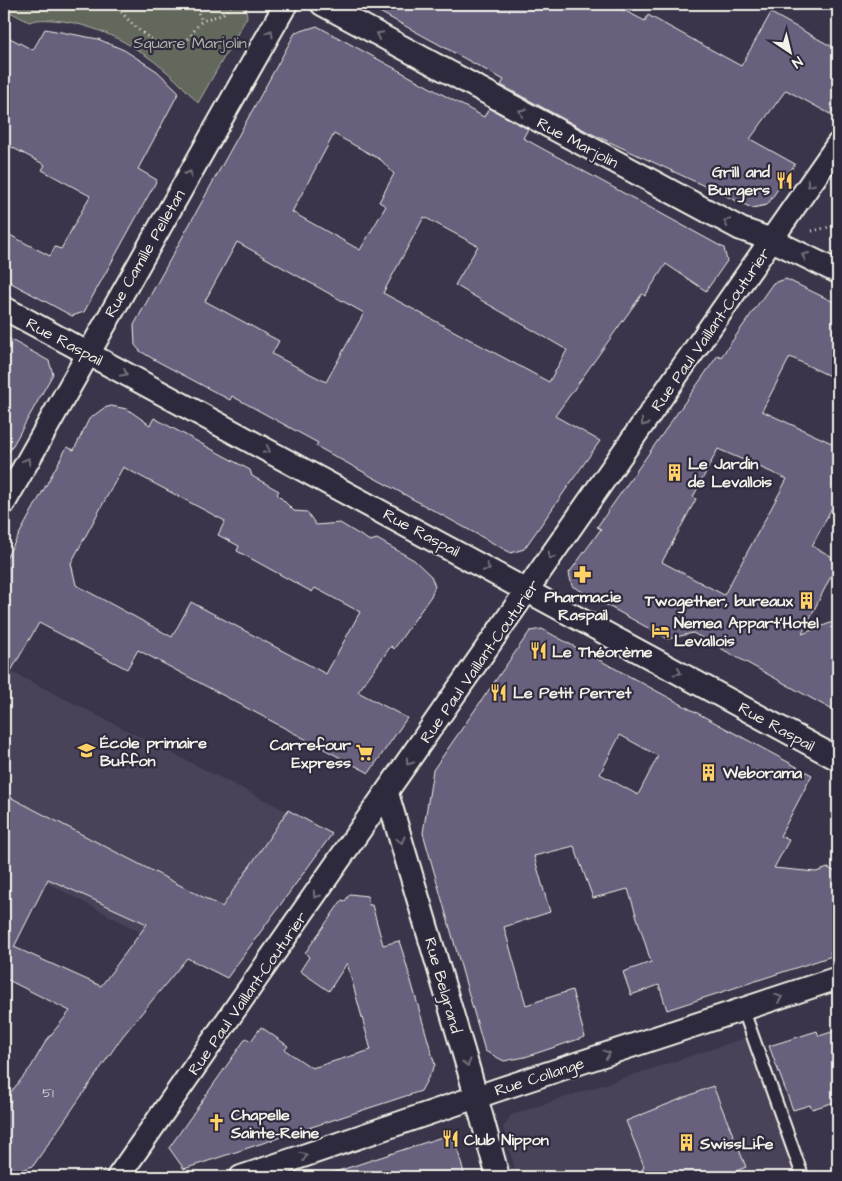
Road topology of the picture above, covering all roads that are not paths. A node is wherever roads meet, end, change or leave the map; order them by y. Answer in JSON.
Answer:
{"nodes":[{"id":1,"x":286,"y":4,"type":"edge"},
{"id":2,"x":322,"y":4,"type":"edge"},
{"id":3,"x":838,"y":144,"type":"edge"},
{"id":4,"x":772,"y":240,"type":"junction"},
{"id":5,"x":838,"y":272,"type":"edge"},
{"id":6,"x":4,"y":308,"type":"edge"},
{"id":7,"x":87,"y":353,"type":"junction"},
{"id":8,"x":4,"y":503,"type":"edge"},
{"id":9,"x":528,"y":590,"type":"junction"},
{"id":10,"x":838,"y":759,"type":"edge"},
{"id":11,"x":387,"y":793,"type":"junction"},
{"id":12,"x":838,"y":978,"type":"edge"},
{"id":13,"x":743,"y":1010,"type":"junction"},
{"id":14,"x":477,"y":1098,"type":"junction"},
{"id":15,"x":118,"y":1177,"type":"edge"},
{"id":16,"x":242,"y":1177,"type":"edge"},
{"id":17,"x":498,"y":1177,"type":"edge"},
{"id":18,"x":803,"y":1177,"type":"edge"}],
"edges":[{"from":7,"to":1,"type":"street","name":"Rue Camille Pelletan","one_way":true},
{"from":4,"to":2,"type":"street","name":"Rue Marjolin","one_way":true},
{"from":3,"to":4,"type":"street","name":"Rue Paul Vaillant-Couturier","one_way":true},
{"from":5,"to":4,"type":"street","name":"Rue Marjolin","one_way":true},
{"from":4,"to":9,"type":"street","name":"Rue Paul Vaillant-Couturier","one_way":true},
{"from":6,"to":7,"type":"street","name":"Rue Raspail"},
{"from":8,"to":7,"type":"street","name":"Rue Camille Pelletan","one_way":true},
{"from":7,"to":9,"type":"street","name":"Rue Raspail","one_way":true},
{"from":9,"to":10,"type":"street","name":"Rue Raspail","one_way":true},
{"from":9,"to":11,"type":"street","name":"Rue Paul Vaillant-Couturier","one_way":true},
{"from":11,"to":14,"type":"street","name":"Rue Belgrand","one_way":true},
{"from":11,"to":15,"type":"street","name":"Rue Paul Vaillant-Couturier","one_way":true},
{"from":13,"to":12,"type":"street","name":"Rue Collange","one_way":true},
{"from":14,"to":13,"type":"street","name":"Rue Collange","one_way":true},
{"from":13,"to":18,"type":"lane"},
{"from":16,"to":14,"type":"street","name":"Rue Collange","one_way":true},
{"from":14,"to":17,"type":"street","name":"Rue Belgrand"}]}
